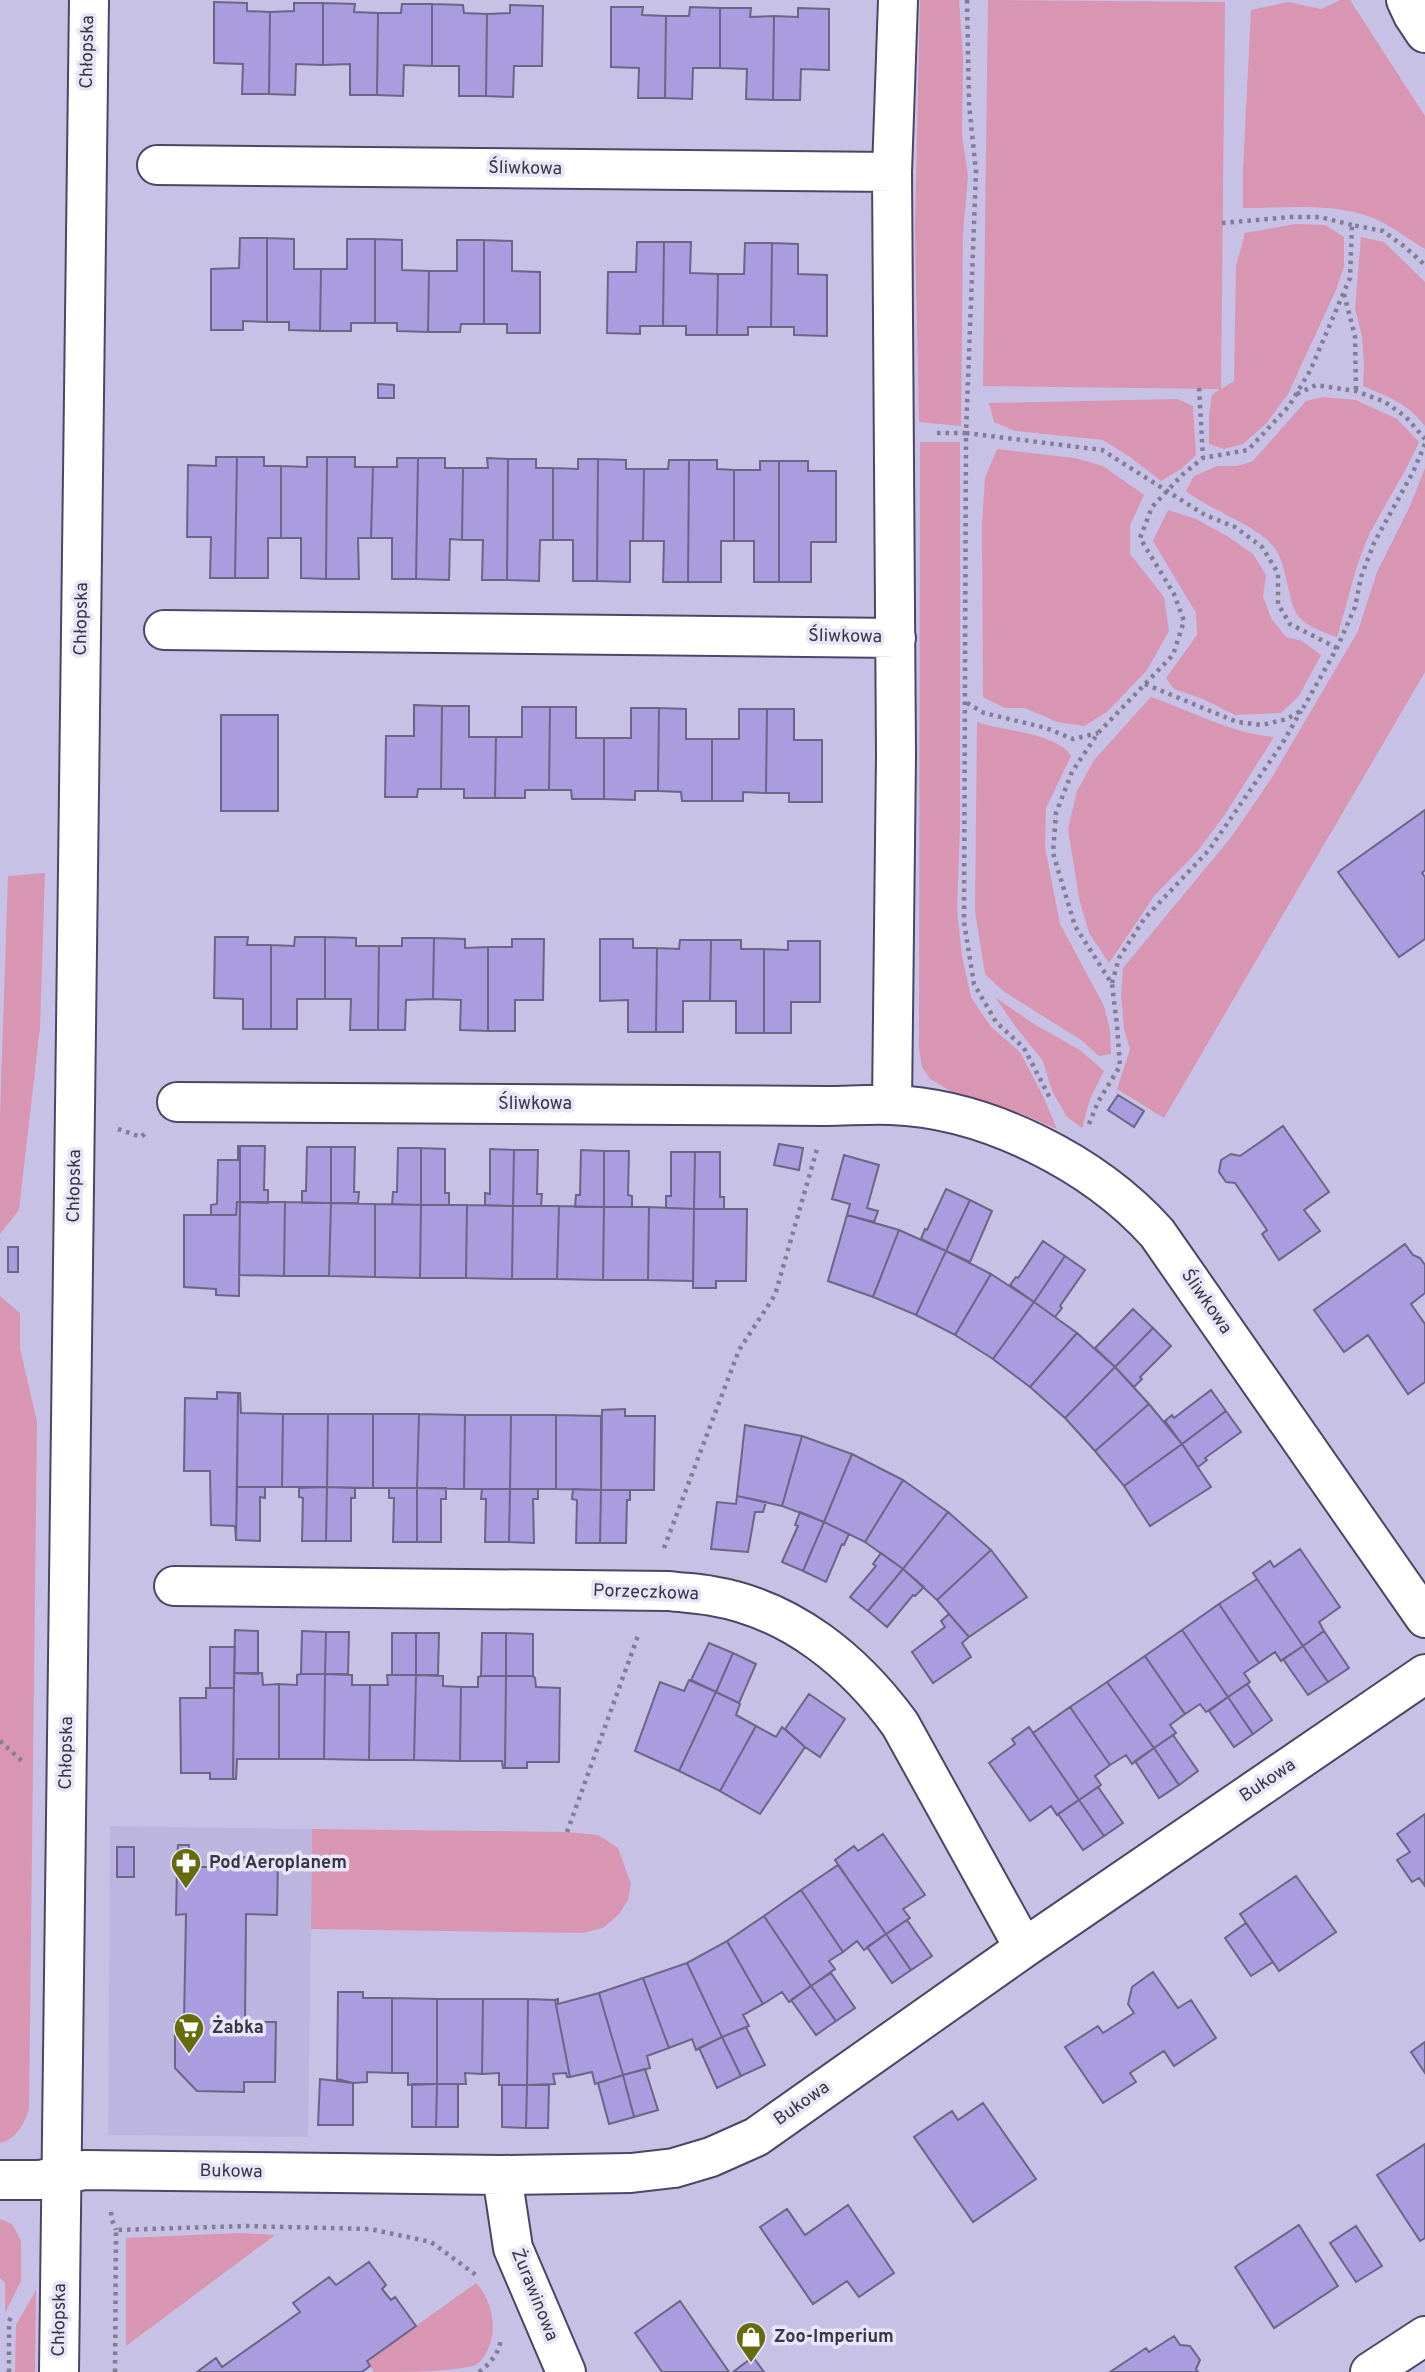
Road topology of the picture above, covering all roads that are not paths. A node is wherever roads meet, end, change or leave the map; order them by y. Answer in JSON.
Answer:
{"nodes":[{"id":1,"x":89,"y":0,"type":"edge"},
{"id":2,"x":898,"y":0,"type":"edge"},
{"id":3,"x":1406,"y":0,"type":"edge"},
{"id":4,"x":1425,"y":33,"type":"edge"},
{"id":5,"x":157,"y":165,"type":"dead end"},
{"id":6,"x":892,"y":172,"type":"junction"},
{"id":7,"x":164,"y":630,"type":"dead end"},
{"id":8,"x":895,"y":638,"type":"junction"},
{"id":9,"x":177,"y":1102,"type":"dead end"},
{"id":10,"x":892,"y":1105,"type":"junction"},
{"id":11,"x":174,"y":1586,"type":"dead end"},
{"id":12,"x":1425,"y":1618,"type":"edge"},
{"id":13,"x":1425,"y":1674,"type":"edge"},
{"id":14,"x":1024,"y":1948,"type":"junction"},
{"id":15,"x":62,"y":2174,"type":"junction"},
{"id":16,"x":502,"y":2175,"type":"junction"},
{"id":17,"x":0,"y":2180,"type":"edge"},
{"id":18,"x":1425,"y":2336,"type":"edge"},
{"id":19,"x":59,"y":2372,"type":"edge"},
{"id":20,"x":566,"y":2372,"type":"edge"},
{"id":21,"x":1370,"y":2372,"type":"edge"}],
"edges":[{"from":1,"to":15,"type":"street","name":"Chłopska"},
{"from":2,"to":6,"type":"street","name":"Śliwkowa"},
{"from":3,"to":4,"type":"street"},
{"from":5,"to":6,"type":"street","name":"Śliwkowa"},
{"from":6,"to":8,"type":"street","name":"Śliwkowa"},
{"from":7,"to":8,"type":"street","name":"Śliwkowa"},
{"from":8,"to":10,"type":"street","name":"Śliwkowa"},
{"from":9,"to":10,"type":"street","name":"Śliwkowa"},
{"from":10,"to":12,"type":"street","name":"Śliwkowa"},
{"from":11,"to":14,"type":"street","name":"Porzeczkowa"},
{"from":13,"to":14,"type":"street","name":"Bukowa"},
{"from":14,"to":16,"type":"street","name":"Bukowa"},
{"from":15,"to":16,"type":"street","name":"Bukowa"},
{"from":15,"to":17,"type":"street","name":"Bukowa"},
{"from":15,"to":19,"type":"street","name":"Chłopska"},
{"from":16,"to":20,"type":"street","name":"Żurawinowa"},
{"from":18,"to":21,"type":"street"}]}
